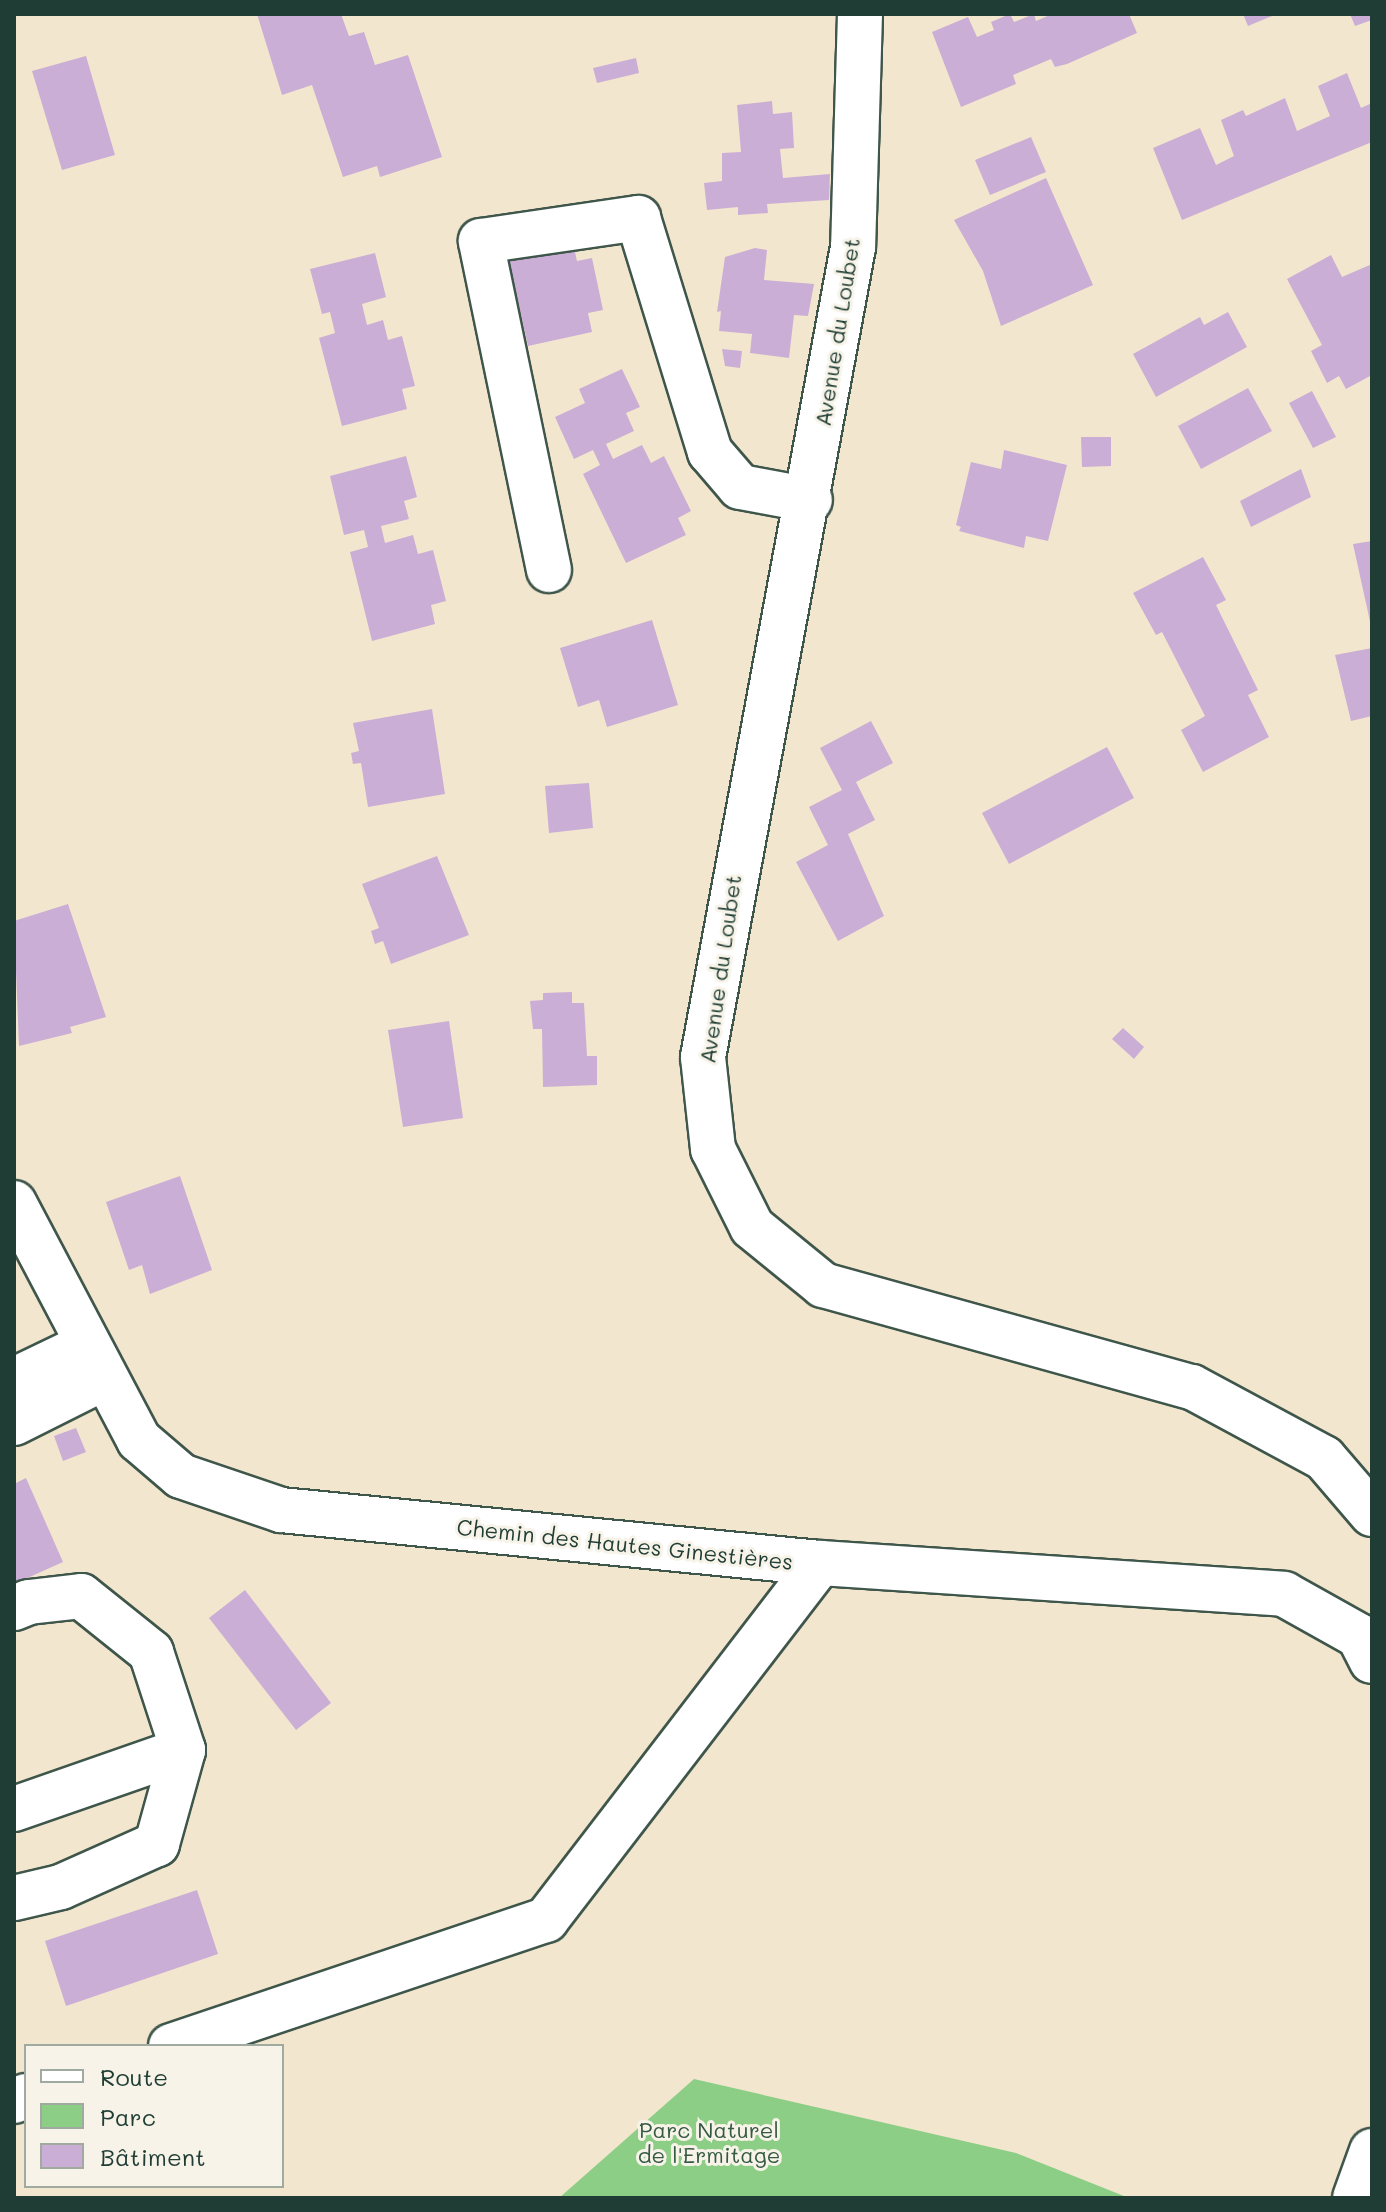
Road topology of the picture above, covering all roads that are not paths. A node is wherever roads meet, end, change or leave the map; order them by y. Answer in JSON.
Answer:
{"nodes":[{"id":1,"x":860,"y":14,"type":"edge"},
{"id":2,"x":810,"y":500,"type":"junction"},
{"id":3,"x":549,"y":570,"type":"dead end"},
{"id":4,"x":14,"y":1203,"type":"edge"},
{"id":5,"x":94,"y":1362,"type":"junction"},
{"id":6,"x":14,"y":1380,"type":"edge"},
{"id":7,"x":14,"y":1423,"type":"edge"},
{"id":8,"x":1372,"y":1514,"type":"edge"},
{"id":9,"x":820,"y":1563,"type":"junction"},
{"id":10,"x":14,"y":1608,"type":"edge"},
{"id":11,"x":1372,"y":1661,"type":"edge"},
{"id":12,"x":183,"y":1750,"type":"junction"},
{"id":13,"x":14,"y":1809,"type":"edge"},
{"id":14,"x":14,"y":1898,"type":"edge"},
{"id":15,"x":177,"y":2044,"type":"edge"},
{"id":16,"x":1372,"y":2151,"type":"edge"},
{"id":17,"x":1355,"y":2198,"type":"edge"}],
"edges":[{"from":1,"to":2,"type":"street","name":"Avenue du Loubet"},
{"from":2,"to":3,"type":"street"},
{"from":2,"to":8,"type":"street","name":"Avenue du Loubet"},
{"from":4,"to":5,"type":"street","name":"Chemin des Hautes Ginestières"},
{"from":5,"to":6,"type":"street"},
{"from":5,"to":7,"type":"street"},
{"from":5,"to":9,"type":"street","name":"Chemin des Hautes Ginestières"},
{"from":9,"to":11,"type":"street","name":"Chemin des Hautes Ginestières"},
{"from":9,"to":15,"type":"street"},
{"from":10,"to":12,"type":"street"},
{"from":12,"to":13,"type":"street"},
{"from":12,"to":14,"type":"street"},
{"from":16,"to":17,"type":"street"}]}
